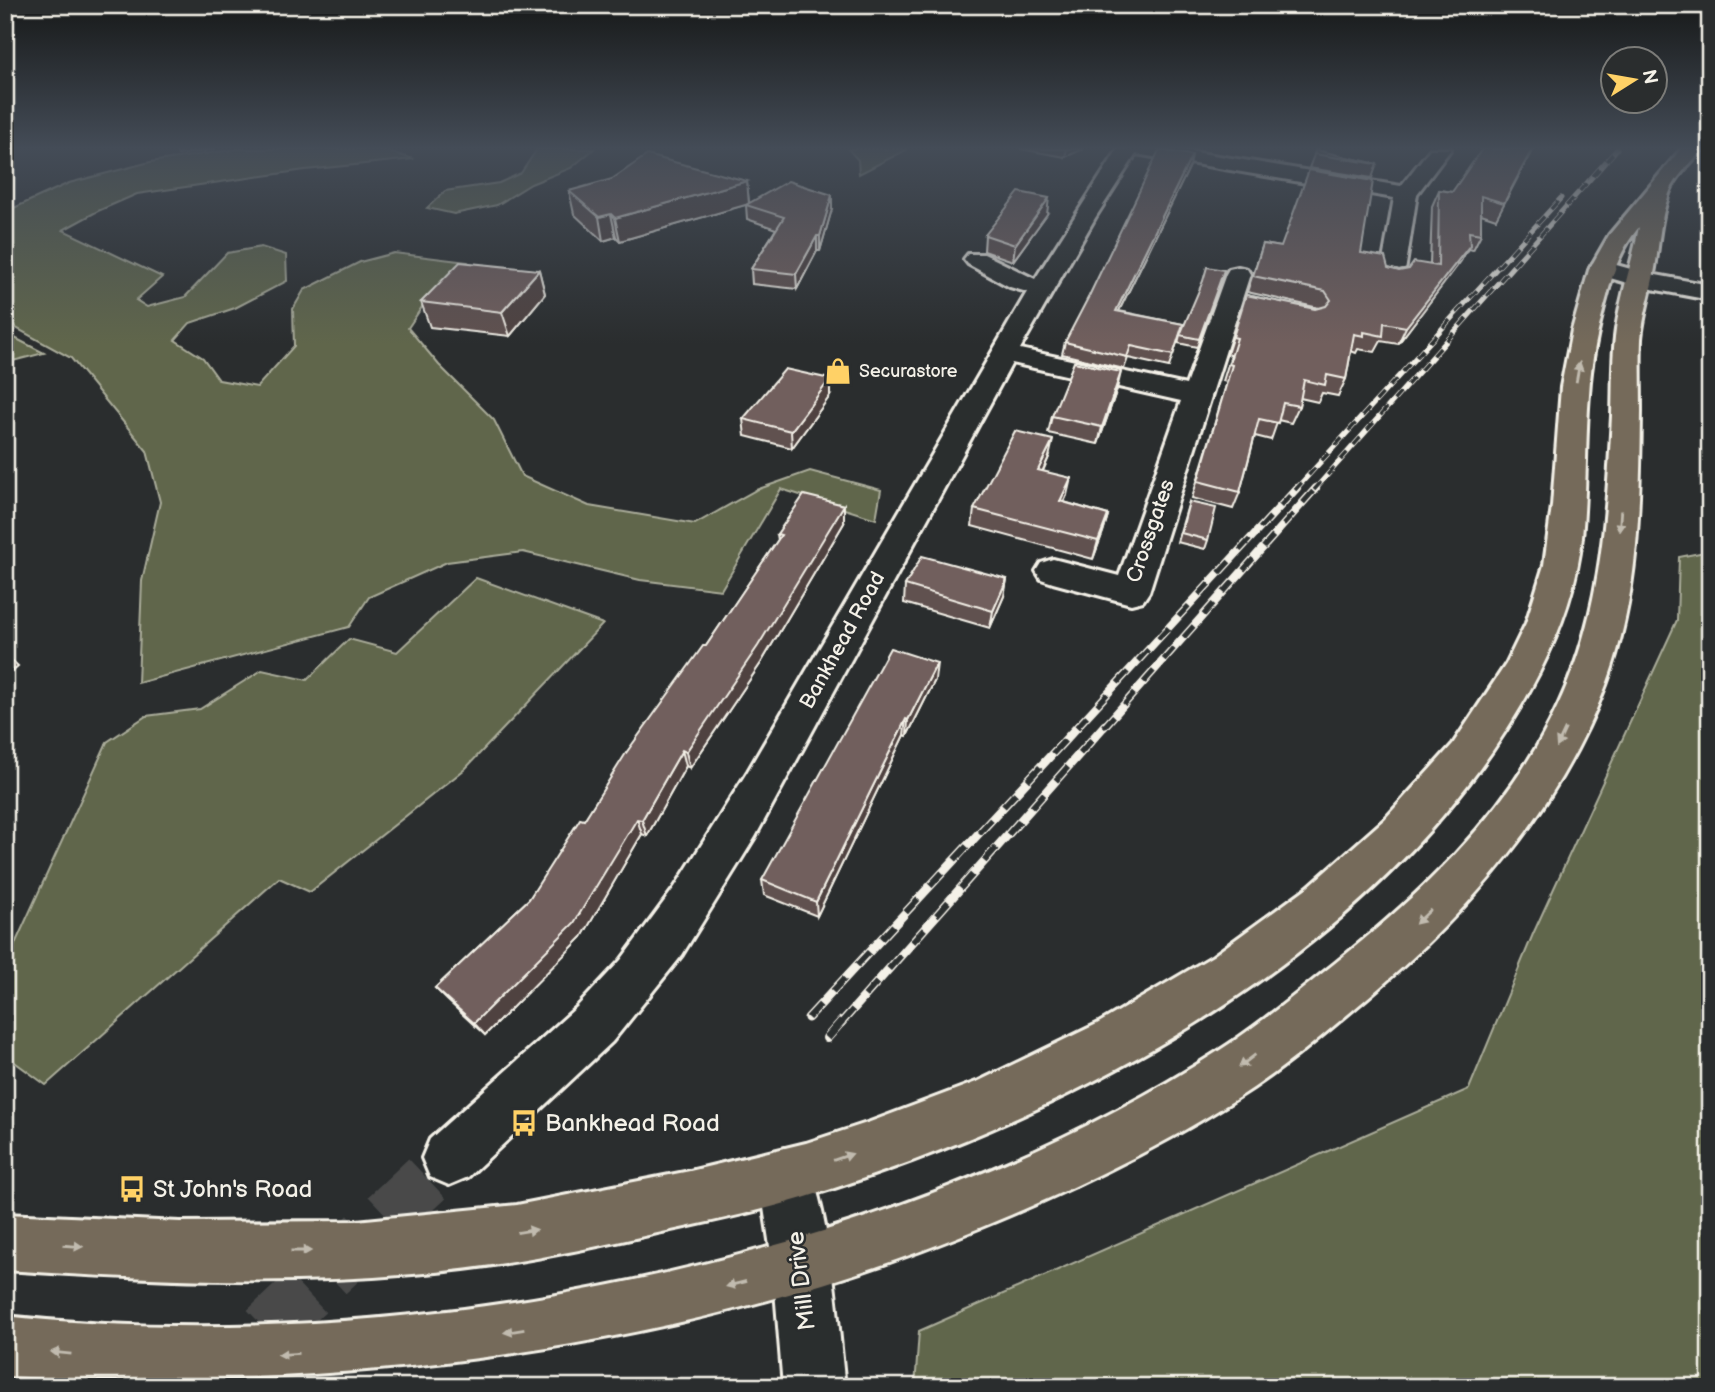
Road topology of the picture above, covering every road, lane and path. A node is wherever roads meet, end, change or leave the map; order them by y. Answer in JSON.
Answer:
{"nodes":[{"id":1,"x":1086,"y":214,"type":"edge"},
{"id":2,"x":1403,"y":214,"type":"edge"},
{"id":3,"x":1640,"y":214,"type":"edge"},
{"id":4,"x":1648,"y":214,"type":"edge"},
{"id":5,"x":976,"y":259,"type":"dead end"},
{"id":6,"x":1621,"y":274,"type":"junction"},
{"id":7,"x":1392,"y":278,"type":"edge"},
{"id":8,"x":1041,"y":288,"type":"junction"},
{"id":9,"x":1242,"y":292,"type":"dead end"},
{"id":10,"x":1710,"y":293,"type":"edge"},
{"id":11,"x":1003,"y":353,"type":"junction"},
{"id":12,"x":1196,"y":396,"type":"junction"},
{"id":13,"x":1053,"y":570,"type":"dead end"},
{"id":14,"x":449,"y":1158,"type":"tunnel mouth"},
{"id":15,"x":786,"y":1175,"type":"junction"},
{"id":16,"x":5,"y":1242,"type":"edge"},
{"id":17,"x":802,"y":1266,"type":"junction"},
{"id":18,"x":5,"y":1346,"type":"edge"},
{"id":19,"x":814,"y":1387,"type":"edge"}],
"edges":[{"from":1,"to":8,"type":"street","name":"Bankhead Road"},
{"from":2,"to":7,"type":"street"},
{"from":3,"to":6,"type":"main road"},
{"from":4,"to":6,"type":"main road"},
{"from":5,"to":8,"type":"street"},
{"from":6,"to":10,"type":"street"},
{"from":15,"to":6,"type":"main road","one_way":true},
{"from":6,"to":17,"type":"main road","one_way":true},
{"from":8,"to":11,"type":"street","name":"Bankhead Road"},
{"from":9,"to":12,"type":"street","name":"Crossgates"},
{"from":11,"to":12,"type":"street"},
{"from":11,"to":14,"type":"street","name":"Bankhead Road"},
{"from":12,"to":13,"type":"street","name":"Crossgates"},
{"from":16,"to":15,"type":"main road","one_way":true},
{"from":15,"to":17,"type":"street","name":"Mill Drive"},
{"from":17,"to":18,"type":"main road","one_way":true},
{"from":17,"to":19,"type":"street","name":"Mill Drive"}]}
